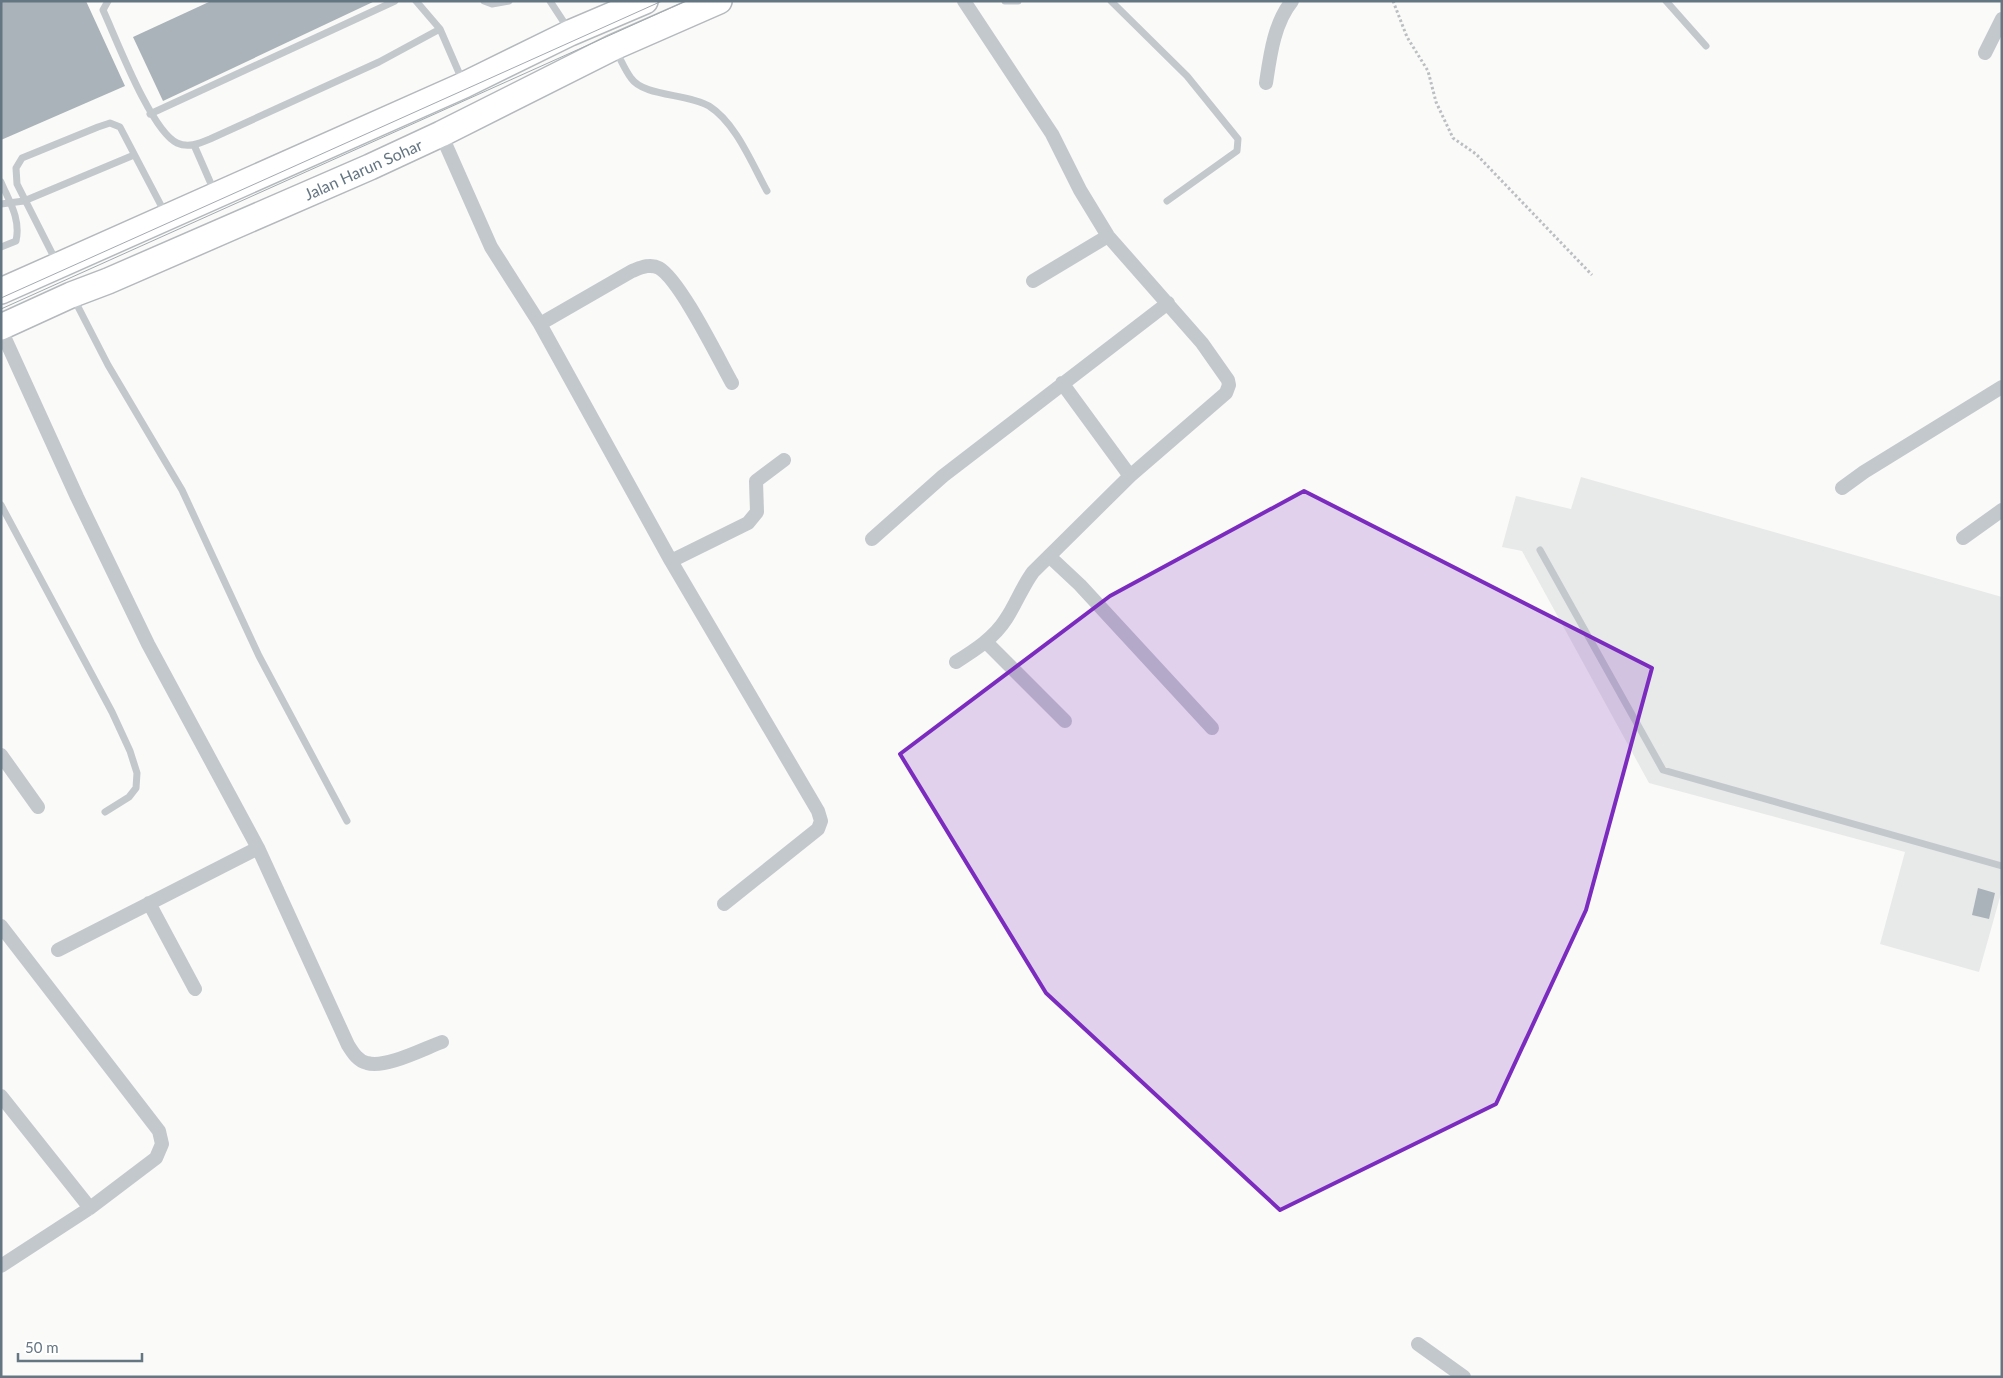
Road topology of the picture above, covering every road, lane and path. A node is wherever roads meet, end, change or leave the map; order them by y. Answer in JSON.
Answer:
{"nodes":[{"id":1,"x":99,"y":1,"type":"edge"},
{"id":2,"x":108,"y":1,"type":"edge"},
{"id":3,"x":395,"y":1,"type":"edge"},
{"id":4,"x":416,"y":1,"type":"edge"},
{"id":5,"x":484,"y":1,"type":"edge"},
{"id":6,"x":509,"y":1,"type":"edge"},
{"id":7,"x":550,"y":1,"type":"edge"},
{"id":8,"x":720,"y":1,"type":"edge"},
{"id":9,"x":964,"y":1,"type":"edge"},
{"id":10,"x":1005,"y":1,"type":"edge"},
{"id":11,"x":1018,"y":1,"type":"edge"},
{"id":12,"x":1111,"y":1,"type":"edge"},
{"id":13,"x":1292,"y":1,"type":"edge"},
{"id":14,"x":1393,"y":1,"type":"edge"},
{"id":15,"x":1666,"y":1,"type":"edge"},
{"id":16,"x":642,"y":2,"type":"edge"},
{"id":17,"x":102,"y":10,"type":"junction"},
{"id":18,"x":2002,"y":20,"type":"edge"},
{"id":19,"x":440,"y":28,"type":"junction"},
{"id":20,"x":570,"y":33,"type":"junction"},
{"id":21,"x":1706,"y":46,"type":"dead end"},
{"id":22,"x":614,"y":47,"type":"junction"},
{"id":23,"x":1985,"y":53,"type":"dead end"},
{"id":24,"x":460,"y":74,"type":"junction"},
{"id":25,"x":1266,"y":83,"type":"dead end"},
{"id":26,"x":150,"y":114,"type":"junction"},
{"id":27,"x":441,"y":134,"type":"junction"},
{"id":28,"x":194,"y":146,"type":"junction"},
{"id":29,"x":134,"y":155,"type":"junction"},
{"id":30,"x":1,"y":182,"type":"edge"},
{"id":31,"x":211,"y":185,"type":"junction"},
{"id":32,"x":768,"y":191,"type":"dead end"},
{"id":33,"x":24,"y":201,"type":"junction"},
{"id":34,"x":10,"y":202,"type":"junction"},
{"id":35,"x":1167,"y":202,"type":"dead end"},
{"id":36,"x":1,"y":204,"type":"edge"},
{"id":37,"x":167,"y":217,"type":"junction"},
{"id":38,"x":1108,"y":236,"type":"junction"},
{"id":39,"x":1,"y":247,"type":"edge"},
{"id":40,"x":59,"y":266,"type":"junction"},
{"id":41,"x":1592,"y":275,"type":"dead end"},
{"id":42,"x":1033,"y":281,"type":"dead end"},
{"id":43,"x":1,"y":291,"type":"edge"},
{"id":44,"x":71,"y":295,"type":"junction"},
{"id":45,"x":1168,"y":303,"type":"junction"},
{"id":46,"x":540,"y":324,"type":"junction"},
{"id":47,"x":1,"y":329,"type":"edge"},
{"id":48,"x":732,"y":383,"type":"dead end"},
{"id":49,"x":1062,"y":383,"type":"junction"},
{"id":50,"x":2002,"y":387,"type":"edge"},
{"id":51,"x":784,"y":460,"type":"dead end"},
{"id":52,"x":1130,"y":476,"type":"junction"},
{"id":53,"x":1842,"y":488,"type":"dead end"},
{"id":54,"x":1,"y":505,"type":"edge"},
{"id":55,"x":2002,"y":510,"type":"edge"},
{"id":56,"x":1962,"y":538,"type":"dead end"},
{"id":57,"x":872,"y":539,"type":"dead end"},
{"id":58,"x":1540,"y":550,"type":"dead end"},
{"id":59,"x":1049,"y":556,"type":"junction"},
{"id":60,"x":671,"y":561,"type":"junction"},
{"id":61,"x":986,"y":642,"type":"junction"},
{"id":62,"x":956,"y":662,"type":"dead end"},
{"id":63,"x":1066,"y":721,"type":"dead end"},
{"id":64,"x":1212,"y":728,"type":"dead end"},
{"id":65,"x":1,"y":755,"type":"edge"},
{"id":66,"x":38,"y":807,"type":"dead end"},
{"id":67,"x":104,"y":812,"type":"dead end"},
{"id":68,"x":347,"y":821,"type":"dead end"},
{"id":69,"x":258,"y":848,"type":"junction"},
{"id":70,"x":2002,"y":866,"type":"edge"},
{"id":71,"x":149,"y":903,"type":"junction"},
{"id":72,"x":724,"y":904,"type":"dead end"},
{"id":73,"x":1,"y":926,"type":"edge"},
{"id":74,"x":58,"y":950,"type":"dead end"},
{"id":75,"x":195,"y":989,"type":"dead end"},
{"id":76,"x":442,"y":1042,"type":"dead end"},
{"id":77,"x":1,"y":1096,"type":"edge"},
{"id":78,"x":90,"y":1208,"type":"junction"},
{"id":79,"x":1,"y":1266,"type":"edge"},
{"id":80,"x":1418,"y":1344,"type":"dead end"},
{"id":81,"x":1464,"y":1377,"type":"edge"}],
"edges":[{"from":1,"to":17,"type":"lane"},
{"from":2,"to":17,"type":"lane"},
{"from":3,"to":26,"type":"lane"},
{"from":4,"to":19,"type":"lane"},
{"from":5,"to":6,"type":"lane"},
{"from":7,"to":20,"type":"lane"},
{"from":8,"to":22,"type":"highway","name":"Jalan Harun Sohar"},
{"from":9,"to":38,"type":"street"},
{"from":10,"to":11,"type":"lane"},
{"from":12,"to":35,"type":"lane"},
{"from":13,"to":25,"type":"street"},
{"from":14,"to":41,"type":"path"},
{"from":15,"to":21,"type":"lane"},
{"from":16,"to":20,"type":"highway"},
{"from":17,"to":26,"type":"lane"},
{"from":18,"to":23,"type":"street"},
{"from":19,"to":24,"type":"lane"},
{"from":19,"to":28,"type":"lane"},
{"from":20,"to":24,"type":"highway"},
{"from":22,"to":27,"type":"highway","name":"Jalan Harun Sohar"},
{"from":22,"to":32,"type":"lane"},
{"from":24,"to":31,"type":"highway"},
{"from":26,"to":28,"type":"lane"},
{"from":27,"to":44,"type":"highway","name":"Jalan Harun Sohar"},
{"from":27,"to":46,"type":"street"},
{"from":28,"to":31,"type":"lane"},
{"from":29,"to":33,"type":"lane"},
{"from":29,"to":33,"type":"lane"},
{"from":29,"to":37,"type":"lane"},
{"from":30,"to":34,"type":"lane"},
{"from":31,"to":37,"type":"highway"},
{"from":33,"to":34,"type":"lane"},
{"from":33,"to":40,"type":"lane"},
{"from":34,"to":36,"type":"lane"},
{"from":34,"to":39,"type":"lane"},
{"from":37,"to":40,"type":"highway"},
{"from":38,"to":42,"type":"street"},
{"from":38,"to":45,"type":"street"},
{"from":40,"to":43,"type":"highway"},
{"from":44,"to":47,"type":"highway","name":"Jalan Harun Sohar"},
{"from":44,"to":68,"type":"lane"},
{"from":45,"to":49,"type":"street"},
{"from":45,"to":52,"type":"street"},
{"from":46,"to":48,"type":"street"},
{"from":46,"to":60,"type":"street"},
{"from":47,"to":69,"type":"street"},
{"from":49,"to":52,"type":"street"},
{"from":49,"to":57,"type":"street"},
{"from":50,"to":53,"type":"street"},
{"from":51,"to":60,"type":"street"},
{"from":52,"to":59,"type":"street"},
{"from":54,"to":67,"type":"lane"},
{"from":55,"to":56,"type":"street"},
{"from":58,"to":70,"type":"lane"},
{"from":59,"to":61,"type":"street"},
{"from":59,"to":64,"type":"street"},
{"from":60,"to":72,"type":"street"},
{"from":61,"to":62,"type":"street"},
{"from":61,"to":63,"type":"street"},
{"from":65,"to":66,"type":"street"},
{"from":69,"to":71,"type":"street"},
{"from":69,"to":76,"type":"street"},
{"from":71,"to":74,"type":"street"},
{"from":71,"to":75,"type":"street"},
{"from":73,"to":78,"type":"street"},
{"from":77,"to":78,"type":"street"},
{"from":78,"to":79,"type":"street"},
{"from":80,"to":81,"type":"street"}]}
